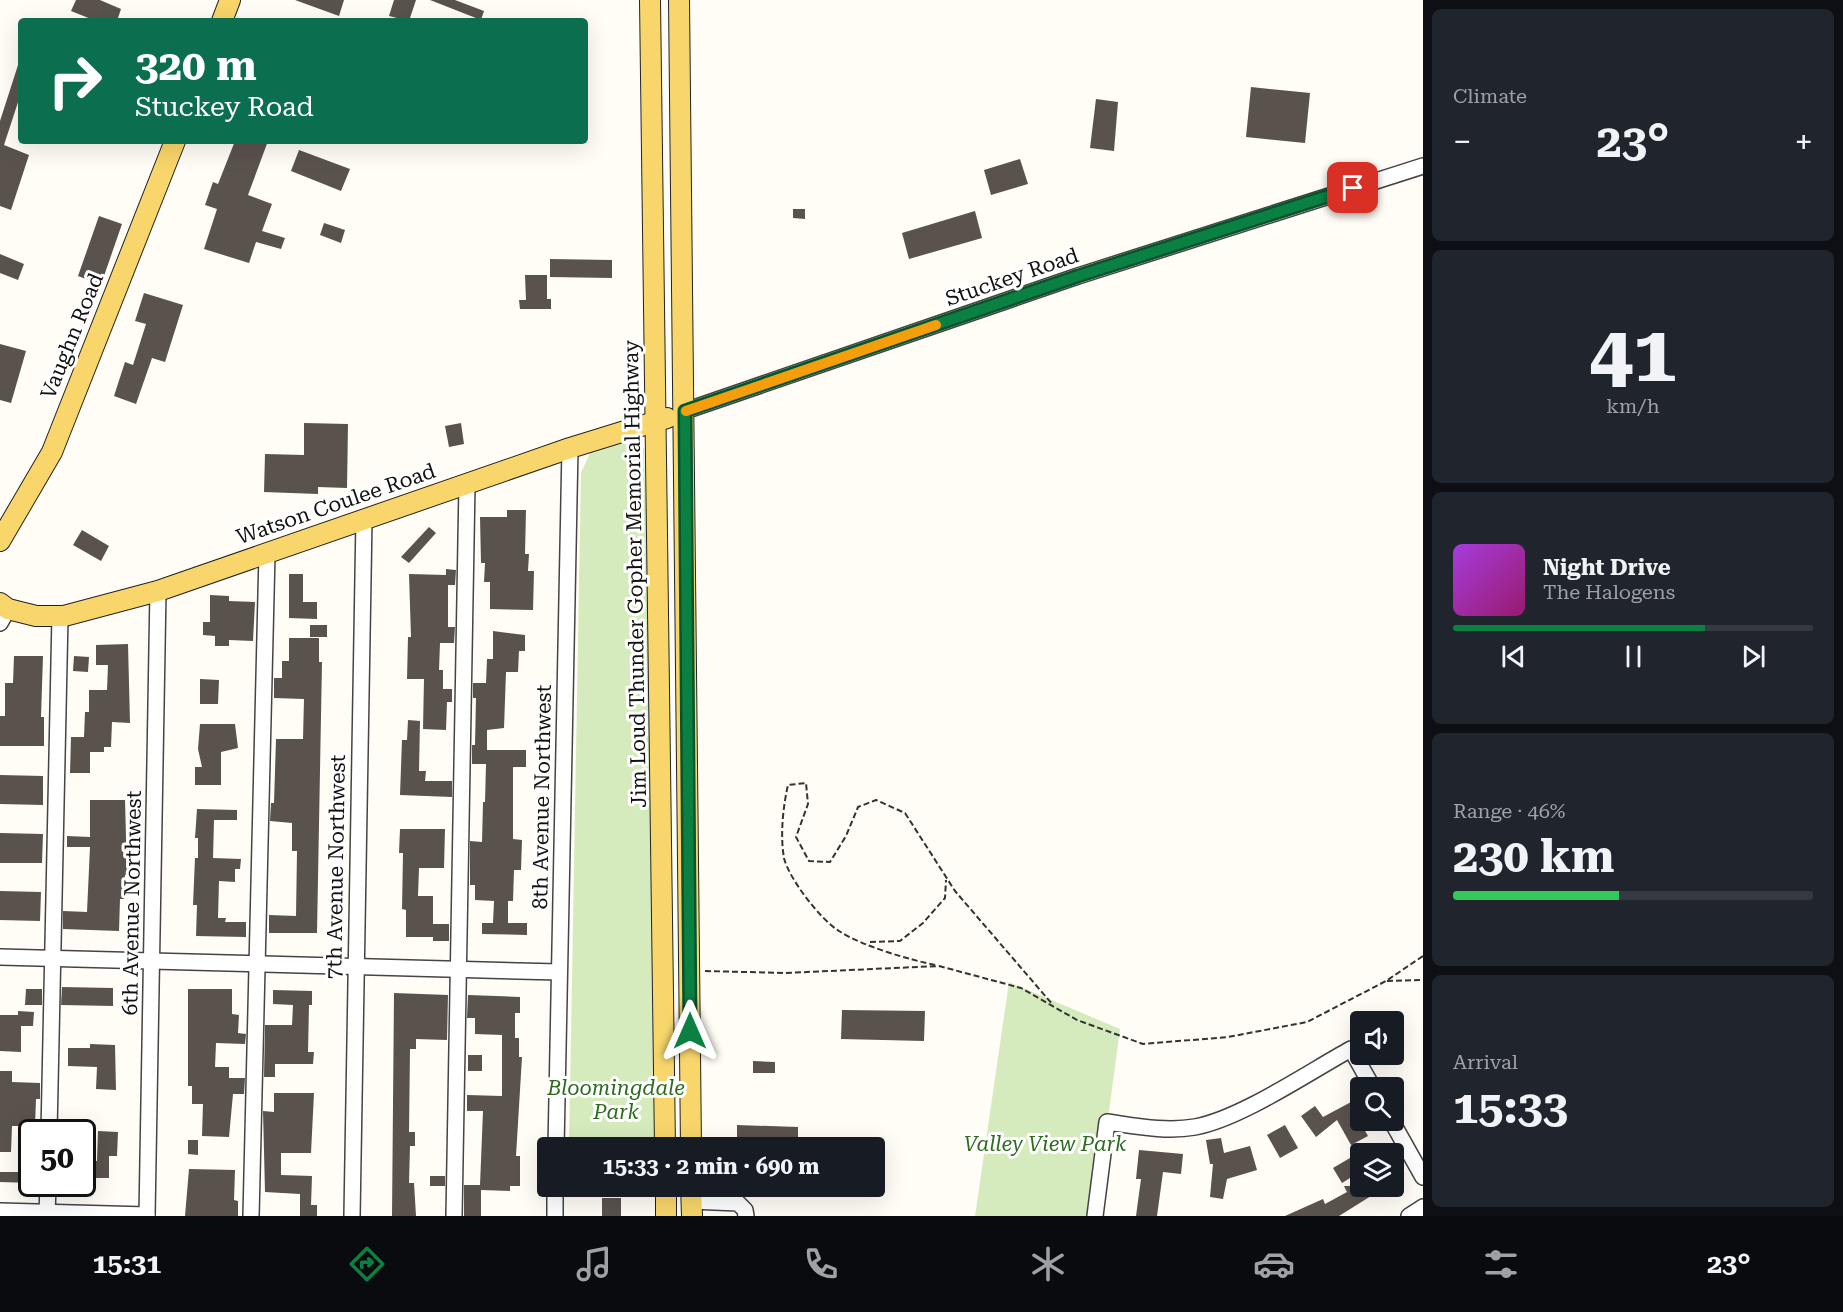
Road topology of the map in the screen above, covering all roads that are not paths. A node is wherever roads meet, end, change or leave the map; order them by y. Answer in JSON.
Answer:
{"nodes":[{"id":1,"x":230,"y":0,"type":"edge"},
{"id":2,"x":650,"y":0,"type":"edge"},
{"id":3,"x":679,"y":0,"type":"edge"},
{"id":4,"x":223,"y":18,"type":"edge"},
{"id":5,"x":174,"y":144,"type":"edge"},
{"id":6,"x":1423,"y":166,"type":"edge"},
{"id":7,"x":685,"y":411,"type":"junction"},
{"id":8,"x":657,"y":422,"type":"junction"},
{"id":9,"x":570,"y":448,"type":"junction"},
{"id":10,"x":467,"y":483,"type":"junction"},
{"id":11,"x":364,"y":519,"type":"junction"},
{"id":12,"x":0,"y":541,"type":"edge"},
{"id":13,"x":267,"y":553,"type":"junction"},
{"id":14,"x":158,"y":591,"type":"junction"},
{"id":15,"x":3,"y":612,"type":"edge"},
{"id":16,"x":60,"y":616,"type":"junction"},
{"id":17,"x":0,"y":957,"type":"edge"},
{"id":18,"x":54,"y":958,"type":"junction"},
{"id":19,"x":153,"y":959,"type":"junction"},
{"id":20,"x":257,"y":963,"type":"junction"},
{"id":21,"x":356,"y":966,"type":"junction"},
{"id":22,"x":459,"y":969,"type":"junction"},
{"id":23,"x":559,"y":972,"type":"junction"},
{"id":24,"x":1367,"y":1077,"type":"edge"},
{"id":25,"x":49,"y":1119,"type":"edge"},
{"id":26,"x":1397,"y":1131,"type":"edge"},
{"id":27,"x":556,"y":1137,"type":"edge"},
{"id":28,"x":665,"y":1137,"type":"edge"},
{"id":29,"x":691,"y":1137,"type":"edge"},
{"id":30,"x":1423,"y":1177,"type":"edge"},
{"id":31,"x":48,"y":1197,"type":"edge"},
{"id":32,"x":555,"y":1197,"type":"edge"},
{"id":33,"x":666,"y":1197,"type":"edge"},
{"id":34,"x":692,"y":1201,"type":"edge"},
{"id":35,"x":1423,"y":1207,"type":"edge"},
{"id":36,"x":0,"y":1211,"type":"edge"},
{"id":37,"x":47,"y":1214,"type":"edge"},
{"id":38,"x":147,"y":1216,"type":"edge"},
{"id":39,"x":251,"y":1216,"type":"edge"},
{"id":40,"x":352,"y":1216,"type":"edge"},
{"id":41,"x":454,"y":1216,"type":"edge"},
{"id":42,"x":555,"y":1216,"type":"edge"},
{"id":43,"x":666,"y":1216,"type":"edge"},
{"id":44,"x":746,"y":1216,"type":"edge"},
{"id":45,"x":1095,"y":1216,"type":"edge"},
{"id":46,"x":1408,"y":1216,"type":"edge"}],
"edges":[{"from":1,"to":4,"type":"main road"},
{"from":2,"to":8,"type":"main road","name":"Jim Loud Thunder Gopher Memorial Highway"},
{"from":3,"to":7,"type":"main road"},
{"from":5,"to":12,"type":"main road","name":"Vaughn Road"},
{"from":6,"to":7,"type":"street","name":"Stuckey Road"},
{"from":7,"to":8,"type":"main road","name":"Watson Coulee Road"},
{"from":7,"to":29,"type":"main road"},
{"from":8,"to":9,"type":"main road","name":"Watson Coulee Road"},
{"from":8,"to":28,"type":"main road","name":"Jim Loud Thunder Gopher Memorial Highway"},
{"from":9,"to":10,"type":"main road","name":"Watson Coulee Road"},
{"from":9,"to":23,"type":"street","name":"8th Avenue Northwest"},
{"from":10,"to":11,"type":"main road","name":"Watson Coulee Road"},
{"from":10,"to":22,"type":"street"},
{"from":11,"to":13,"type":"main road","name":"Watson Coulee Road"},
{"from":11,"to":21,"type":"street","name":"7th Avenue Northwest"},
{"from":13,"to":14,"type":"main road","name":"Watson Coulee Road"},
{"from":13,"to":20,"type":"street"},
{"from":14,"to":16,"type":"main road","name":"Watson Coulee Road"},
{"from":14,"to":19,"type":"street","name":"6th Avenue Northwest"},
{"from":15,"to":16,"type":"main road","name":"Watson Coulee Road"},
{"from":16,"to":18,"type":"street"},
{"from":17,"to":18,"type":"street"},
{"from":18,"to":19,"type":"street"},
{"from":18,"to":25,"type":"street"},
{"from":19,"to":20,"type":"street"},
{"from":19,"to":38,"type":"street","name":"6th Avenue Northwest"},
{"from":20,"to":21,"type":"street"},
{"from":20,"to":39,"type":"street"},
{"from":21,"to":22,"type":"street"},
{"from":21,"to":40,"type":"street","name":"7th Avenue Northwest"},
{"from":22,"to":23,"type":"street"},
{"from":22,"to":41,"type":"street"},
{"from":23,"to":27,"type":"street","name":"8th Avenue Northwest"},
{"from":24,"to":45,"type":"street"},
{"from":26,"to":30,"type":"street"},
{"from":31,"to":37,"type":"street"},
{"from":32,"to":42,"type":"street"},
{"from":33,"to":43,"type":"main road"},
{"from":34,"to":44,"type":"street"},
{"from":35,"to":46,"type":"street"},
{"from":36,"to":37,"type":"street"},
{"from":37,"to":38,"type":"street"}]}
